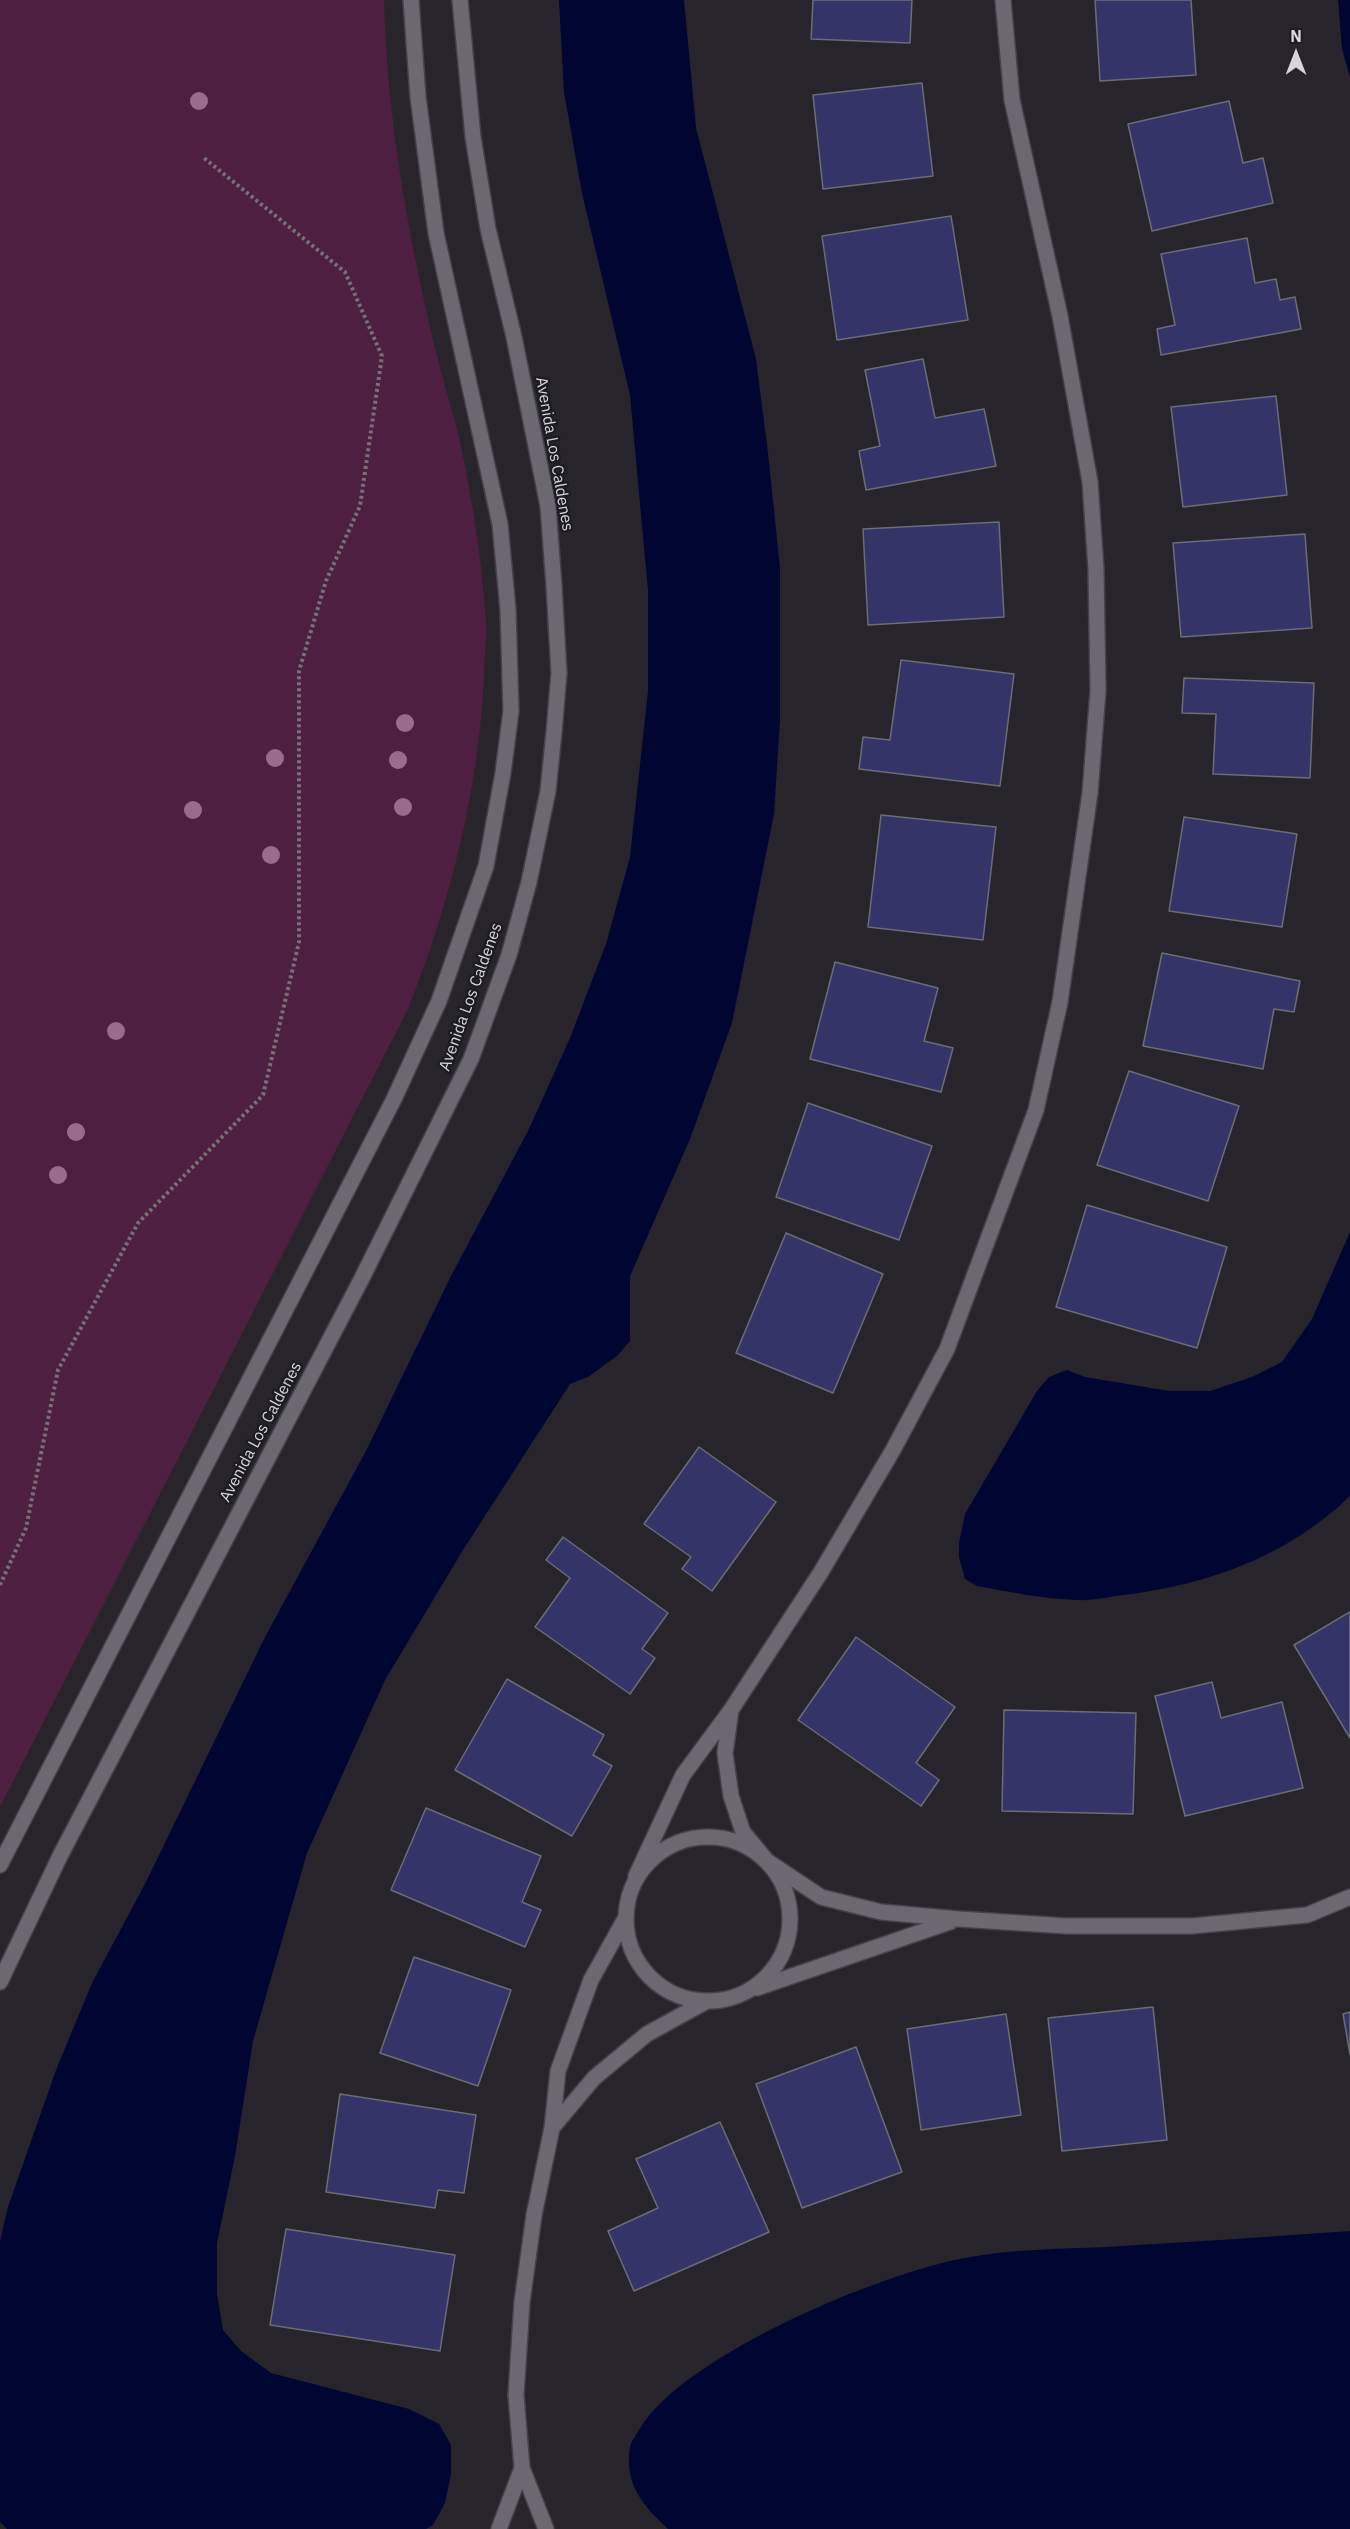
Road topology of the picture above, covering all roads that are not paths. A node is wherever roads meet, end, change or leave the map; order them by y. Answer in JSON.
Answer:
{"nodes":[{"id":1,"x":411,"y":0,"type":"edge"},
{"id":2,"x":460,"y":0,"type":"edge"},
{"id":3,"x":1003,"y":0,"type":"edge"},
{"id":4,"x":731,"y":1710,"type":"junction"},
{"id":5,"x":767,"y":1861,"type":"junction"},
{"id":6,"x":0,"y":1865,"type":"edge"},
{"id":7,"x":636,"y":1876,"type":"junction"},
{"id":8,"x":1350,"y":1897,"type":"edge"},
{"id":9,"x":625,"y":1919,"type":"junction"},
{"id":10,"x":959,"y":1919,"type":"junction"},
{"id":11,"x":0,"y":1982,"type":"edge"},
{"id":12,"x":749,"y":1990,"type":"junction"},
{"id":13,"x":707,"y":2001,"type":"junction"},
{"id":14,"x":552,"y":2128,"type":"junction"},
{"id":15,"x":522,"y":2468,"type":"junction"},
{"id":16,"x":499,"y":2529,"type":"edge"},
{"id":17,"x":546,"y":2529,"type":"edge"}],
"edges":[{"from":1,"to":6,"type":"street","name":"Avenida Los Caldenes"},
{"from":2,"to":11,"type":"street","name":"Avenida Los Caldenes"},
{"from":3,"to":4,"type":"street"},
{"from":4,"to":5,"type":"street"},
{"from":4,"to":7,"type":"street"},
{"from":5,"to":7,"type":"street"},
{"from":5,"to":10,"type":"street"},
{"from":5,"to":12,"type":"street"},
{"from":7,"to":9,"type":"street"},
{"from":8,"to":10,"type":"street"},
{"from":9,"to":13,"type":"street"},
{"from":9,"to":14,"type":"street"},
{"from":10,"to":12,"type":"street"},
{"from":12,"to":13,"type":"street"},
{"from":13,"to":14,"type":"street"},
{"from":14,"to":15,"type":"street"},
{"from":15,"to":16,"type":"street"},
{"from":15,"to":17,"type":"street"}]}
